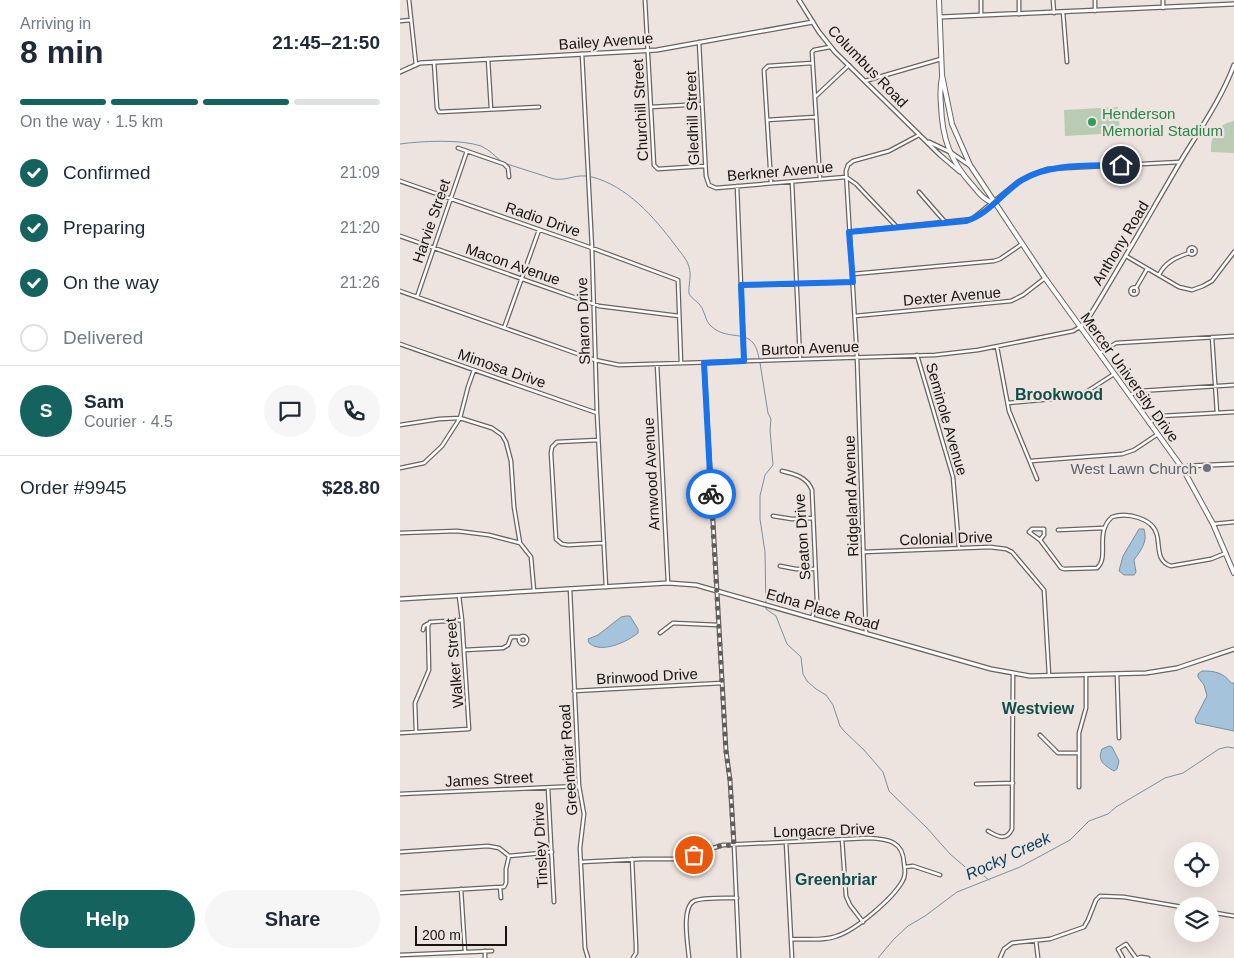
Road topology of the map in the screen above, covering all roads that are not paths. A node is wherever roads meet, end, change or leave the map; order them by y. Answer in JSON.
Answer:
{"nodes":[{"id":1,"x":409,"y":0,"type":"edge"},
{"id":2,"x":645,"y":0,"type":"edge"},
{"id":3,"x":799,"y":0,"type":"edge"},
{"id":4,"x":939,"y":0,"type":"edge"},
{"id":5,"x":981,"y":0,"type":"edge"},
{"id":6,"x":1019,"y":0,"type":"edge"},
{"id":7,"x":1054,"y":0,"type":"edge"},
{"id":8,"x":1095,"y":0,"type":"edge"},
{"id":9,"x":1163,"y":0,"type":"edge"},
{"id":10,"x":1234,"y":4,"type":"edge"},
{"id":11,"x":1163,"y":8,"type":"junction"},
{"id":12,"x":1095,"y":11,"type":"junction"},
{"id":13,"x":1063,"y":12,"type":"junction"},
{"id":14,"x":1054,"y":13,"type":"junction"},
{"id":15,"x":1019,"y":14,"type":"junction"},
{"id":16,"x":981,"y":15,"type":"junction"},
{"id":17,"x":940,"y":17,"type":"junction"},
{"id":18,"x":412,"y":20,"type":"junction"},
{"id":19,"x":400,"y":21,"type":"edge"},
{"id":20,"x":813,"y":22,"type":"junction"},
{"id":21,"x":699,"y":42,"type":"junction"},
{"id":22,"x":830,"y":46,"type":"junction"},
{"id":23,"x":648,"y":50,"type":"junction"},
{"id":24,"x":582,"y":54,"type":"junction"},
{"id":25,"x":488,"y":59,"type":"junction"},
{"id":26,"x":941,"y":59,"type":"junction"},
{"id":27,"x":434,"y":62,"type":"junction"},
{"id":28,"x":1067,"y":62,"type":"dead end"},
{"id":29,"x":812,"y":63,"type":"junction"},
{"id":30,"x":416,"y":65,"type":"junction"},
{"id":31,"x":1234,"y":65,"type":"edge"},
{"id":32,"x":849,"y":66,"type":"junction"},
{"id":33,"x":400,"y":72,"type":"edge"},
{"id":34,"x":942,"y":75,"type":"junction"},
{"id":35,"x":1232,"y":76,"type":"edge"},
{"id":36,"x":865,"y":81,"type":"junction"},
{"id":37,"x":814,"y":97,"type":"junction"},
{"id":38,"x":702,"y":104,"type":"junction"},
{"id":39,"x":539,"y":107,"type":"dead end"},
{"id":40,"x":651,"y":107,"type":"junction"},
{"id":41,"x":491,"y":109,"type":"junction"},
{"id":42,"x":816,"y":117,"type":"junction"},
{"id":43,"x":767,"y":120,"type":"junction"},
{"id":44,"x":920,"y":134,"type":"junction"},
{"id":45,"x":928,"y":142,"type":"junction"},
{"id":46,"x":458,"y":148,"type":"dead end"},
{"id":47,"x":467,"y":151,"type":"junction"},
{"id":48,"x":950,"y":152,"type":"junction"},
{"id":49,"x":1180,"y":162,"type":"junction"},
{"id":50,"x":705,"y":166,"type":"junction"},
{"id":51,"x":970,"y":166,"type":"junction"},
{"id":52,"x":960,"y":172,"type":"junction"},
{"id":53,"x":846,"y":176,"type":"junction"},
{"id":54,"x":510,"y":177,"type":"dead end"},
{"id":55,"x":820,"y":179,"type":"junction"},
{"id":56,"x":400,"y":181,"type":"edge"},
{"id":57,"x":792,"y":182,"type":"junction"},
{"id":58,"x":771,"y":183,"type":"junction"},
{"id":59,"x":737,"y":186,"type":"junction"},
{"id":60,"x":714,"y":188,"type":"joint"},
{"id":61,"x":919,"y":192,"type":"dead end"},
{"id":62,"x":451,"y":199,"type":"junction"},
{"id":63,"x":993,"y":203,"type":"junction"},
{"id":64,"x":946,"y":222,"type":"junction"},
{"id":65,"x":897,"y":227,"type":"junction"},
{"id":66,"x":539,"y":230,"type":"junction"},
{"id":67,"x":849,"y":232,"type":"junction"},
{"id":68,"x":400,"y":236,"type":"edge"},
{"id":69,"x":1022,"y":244,"type":"junction"},
{"id":70,"x":434,"y":248,"type":"junction"},
{"id":71,"x":592,"y":248,"type":"junction"},
{"id":72,"x":1234,"y":252,"type":"edge"},
{"id":73,"x":1189,"y":253,"type":"dead end"},
{"id":74,"x":1126,"y":256,"type":"junction"},
{"id":75,"x":1147,"y":269,"type":"junction"},
{"id":76,"x":853,"y":274,"type":"junction"},
{"id":77,"x":1159,"y":275,"type":"junction"},
{"id":78,"x":1045,"y":278,"type":"junction"},
{"id":79,"x":522,"y":279,"type":"junction"},
{"id":80,"x":853,"y":282,"type":"junction"},
{"id":81,"x":797,"y":284,"type":"junction"},
{"id":82,"x":741,"y":285,"type":"junction"},
{"id":83,"x":1136,"y":288,"type":"dead end"},
{"id":84,"x":400,"y":291,"type":"edge"},
{"id":85,"x":417,"y":297,"type":"junction"},
{"id":86,"x":594,"y":304,"type":"junction"},
{"id":87,"x":679,"y":316,"type":"junction"},
{"id":88,"x":855,"y":316,"type":"junction"},
{"id":89,"x":1080,"y":326,"type":"junction"},
{"id":90,"x":504,"y":328,"type":"junction"},
{"id":91,"x":1234,"y":336,"type":"edge"},
{"id":92,"x":1212,"y":337,"type":"junction"},
{"id":93,"x":400,"y":344,"type":"edge"},
{"id":94,"x":997,"y":346,"type":"junction"},
{"id":95,"x":1100,"y":353,"type":"junction"},
{"id":96,"x":917,"y":355,"type":"junction"},
{"id":97,"x":857,"y":357,"type":"junction"},
{"id":98,"x":800,"y":359,"type":"junction"},
{"id":99,"x":595,"y":360,"type":"junction"},
{"id":100,"x":744,"y":361,"type":"junction"},
{"id":101,"x":681,"y":363,"type":"junction"},
{"id":102,"x":704,"y":363,"type":"junction"},
{"id":103,"x":657,"y":364,"type":"junction"},
{"id":104,"x":474,"y":370,"type":"junction"},
{"id":105,"x":1114,"y":374,"type":"junction"},
{"id":106,"x":1234,"y":385,"type":"edge"},
{"id":107,"x":1215,"y":386,"type":"junction"},
{"id":108,"x":1130,"y":395,"type":"junction"},
{"id":109,"x":1008,"y":403,"type":"junction"},
{"id":110,"x":1234,"y":412,"type":"edge"},
{"id":111,"x":597,"y":413,"type":"junction"},
{"id":112,"x":1217,"y":414,"type":"junction"},
{"id":113,"x":460,"y":418,"type":"junction"},
{"id":114,"x":1150,"y":423,"type":"junction"},
{"id":115,"x":400,"y":425,"type":"edge"},
{"id":116,"x":1158,"y":434,"type":"junction"},
{"id":117,"x":598,"y":440,"type":"junction"},
{"id":118,"x":1031,"y":461,"type":"junction"},
{"id":119,"x":1234,"y":464,"type":"edge"},
{"id":120,"x":400,"y":468,"type":"edge"},
{"id":121,"x":1183,"y":470,"type":"junction"},
{"id":122,"x":782,"y":471,"type":"dead end"},
{"id":123,"x":1037,"y":479,"type":"dead end"},
{"id":124,"x":773,"y":516,"type":"dead end"},
{"id":125,"x":813,"y":518,"type":"junction"},
{"id":126,"x":1234,"y":522,"type":"edge"},
{"id":127,"x":1213,"y":524,"type":"junction"},
{"id":128,"x":1103,"y":528,"type":"junction"},
{"id":129,"x":1058,"y":530,"type":"dead end"},
{"id":130,"x":400,"y":533,"type":"edge"},
{"id":131,"x":1040,"y":540,"type":"junction"},
{"id":132,"x":520,"y":543,"type":"junction"},
{"id":133,"x":604,"y":543,"type":"junction"},
{"id":134,"x":959,"y":548,"type":"junction"},
{"id":135,"x":864,"y":552,"type":"junction"},
{"id":136,"x":1226,"y":553,"type":"junction"},
{"id":137,"x":780,"y":566,"type":"dead end"},
{"id":138,"x":816,"y":569,"type":"junction"},
{"id":139,"x":1234,"y":573,"type":"edge"},
{"id":140,"x":668,"y":583,"type":"junction"},
{"id":141,"x":606,"y":587,"type":"junction"},
{"id":142,"x":570,"y":589,"type":"junction"},
{"id":143,"x":716,"y":589,"type":"junction"},
{"id":144,"x":534,"y":591,"type":"junction"},
{"id":145,"x":459,"y":596,"type":"junction"},
{"id":146,"x":400,"y":599,"type":"edge"},
{"id":147,"x":812,"y":618,"type":"junction"},
{"id":148,"x":462,"y":620,"type":"junction"},
{"id":149,"x":430,"y":622,"type":"junction"},
{"id":150,"x":718,"y":625,"type":"junction"},
{"id":151,"x":423,"y":630,"type":"dead end"},
{"id":152,"x":660,"y":633,"type":"dead end"},
{"id":153,"x":866,"y":634,"type":"junction"},
{"id":154,"x":519,"y":637,"type":"dead end"},
{"id":155,"x":1234,"y":649,"type":"edge"},
{"id":156,"x":464,"y":650,"type":"junction"},
{"id":157,"x":1014,"y":674,"type":"junction"},
{"id":158,"x":1117,"y":674,"type":"junction"},
{"id":159,"x":1049,"y":675,"type":"junction"},
{"id":160,"x":1086,"y":675,"type":"junction"},
{"id":161,"x":722,"y":683,"type":"junction"},
{"id":162,"x":574,"y":691,"type":"junction"},
{"id":163,"x":416,"y":732,"type":"junction"},
{"id":164,"x":400,"y":733,"type":"edge"},
{"id":165,"x":1040,"y":736,"type":"dead end"},
{"id":166,"x":1119,"y":738,"type":"dead end"},
{"id":167,"x":1079,"y":753,"type":"junction"},
{"id":168,"x":1013,"y":783,"type":"junction"},
{"id":169,"x":976,"y":784,"type":"dead end"},
{"id":170,"x":579,"y":786,"type":"junction"},
{"id":171,"x":1079,"y":787,"type":"dead end"},
{"id":172,"x":548,"y":788,"type":"junction"},
{"id":173,"x":400,"y":794,"type":"edge"},
{"id":174,"x":988,"y":831,"type":"dead end"},
{"id":175,"x":842,"y":839,"type":"junction"},
{"id":176,"x":786,"y":842,"type":"junction"},
{"id":177,"x":734,"y":845,"type":"junction"},
{"id":178,"x":400,"y":852,"type":"edge"},
{"id":179,"x":552,"y":852,"type":"junction"},
{"id":180,"x":509,"y":856,"type":"junction"},
{"id":181,"x":632,"y":860,"type":"junction"},
{"id":182,"x":581,"y":862,"type":"junction"},
{"id":183,"x":905,"y":867,"type":"junction"},
{"id":184,"x":940,"y":876,"type":"dead end"},
{"id":185,"x":500,"y":887,"type":"junction"},
{"id":186,"x":461,"y":889,"type":"junction"},
{"id":187,"x":400,"y":893,"type":"edge"},
{"id":188,"x":501,"y":898,"type":"dead end"},
{"id":189,"x":737,"y":898,"type":"junction"},
{"id":190,"x":554,"y":902,"type":"dead end"},
{"id":191,"x":1174,"y":906,"type":"edge"},
{"id":192,"x":1219,"y":914,"type":"edge"},
{"id":193,"x":1234,"y":916,"type":"edge"},
{"id":194,"x":863,"y":922,"type":"junction"},
{"id":195,"x":791,"y":939,"type":"junction"},
{"id":196,"x":1036,"y":941,"type":"junction"},
{"id":197,"x":485,"y":951,"type":"junction"},
{"id":198,"x":492,"y":951,"type":"dead end"},
{"id":199,"x":465,"y":952,"type":"junction"},
{"id":200,"x":400,"y":955,"type":"edge"},
{"id":201,"x":424,"y":956,"type":"edge"},
{"id":202,"x":485,"y":958,"type":"edge"},
{"id":203,"x":588,"y":958,"type":"edge"},
{"id":204,"x":633,"y":958,"type":"edge"},
{"id":205,"x":689,"y":958,"type":"edge"},
{"id":206,"x":739,"y":958,"type":"edge"},
{"id":207,"x":792,"y":958,"type":"edge"},
{"id":208,"x":1000,"y":958,"type":"edge"},
{"id":209,"x":1038,"y":958,"type":"edge"},
{"id":210,"x":1123,"y":958,"type":"edge"},
{"id":211,"x":1137,"y":958,"type":"edge"},
{"id":212,"x":1148,"y":958,"type":"edge"}],
"edges":[{"from":1,"to":18,"type":"street"},
{"from":2,"to":23,"type":"street","name":"Churchill Street"},
{"from":3,"to":20,"type":"street","name":"Columbus Road"},
{"from":4,"to":17,"type":"main road","name":"Mercer University Drive"},
{"from":5,"to":16,"type":"street"},
{"from":6,"to":15,"type":"street"},
{"from":7,"to":14,"type":"street"},
{"from":8,"to":12,"type":"street"},
{"from":9,"to":11,"type":"street"},
{"from":10,"to":11,"type":"street"},
{"from":11,"to":12,"type":"street"},
{"from":12,"to":13,"type":"street"},
{"from":13,"to":14,"type":"street"},
{"from":13,"to":28,"type":"street"},
{"from":14,"to":15,"type":"street"},
{"from":15,"to":16,"type":"street"},
{"from":16,"to":17,"type":"street"},
{"from":17,"to":26,"type":"main road","name":"Mercer University Drive"},
{"from":18,"to":19,"type":"street"},
{"from":18,"to":30,"type":"street"},
{"from":20,"to":21,"type":"street","name":"Bailey Avenue"},
{"from":20,"to":22,"type":"street","name":"Columbus Road"},
{"from":21,"to":23,"type":"street","name":"Bailey Avenue"},
{"from":21,"to":38,"type":"street","name":"Gledhill Street"},
{"from":22,"to":29,"type":"street"},
{"from":22,"to":32,"type":"street","name":"Columbus Road"},
{"from":23,"to":24,"type":"street","name":"Bailey Avenue"},
{"from":23,"to":40,"type":"street","name":"Churchill Street"},
{"from":24,"to":25,"type":"street","name":"Bailey Avenue"},
{"from":24,"to":71,"type":"street","name":"Sharon Drive"},
{"from":25,"to":27,"type":"street","name":"Bailey Avenue"},
{"from":25,"to":41,"type":"street"},
{"from":26,"to":34,"type":"main road","name":"Mercer University Drive"},
{"from":26,"to":36,"type":"street"},
{"from":27,"to":30,"type":"street","name":"Bailey Avenue"},
{"from":27,"to":41,"type":"street"},
{"from":29,"to":37,"type":"street"},
{"from":29,"to":43,"type":"street"},
{"from":30,"to":33,"type":"street","name":"Bailey Avenue"},
{"from":31,"to":35,"type":"street","name":"Anthony Road"},
{"from":32,"to":36,"type":"street","name":"Columbus Road"},
{"from":32,"to":37,"type":"street"},
{"from":34,"to":48,"type":"main road","name":"Mercer University Drive"},
{"from":34,"to":51,"type":"main road","name":"Mercer University Drive"},
{"from":35,"to":49,"type":"street","name":"Anthony Road"},
{"from":36,"to":44,"type":"street","name":"Columbus Road"},
{"from":37,"to":42,"type":"street"},
{"from":38,"to":40,"type":"street"},
{"from":38,"to":50,"type":"street","name":"Gledhill Street"},
{"from":39,"to":41,"type":"street"},
{"from":40,"to":50,"type":"street","name":"Churchill Street"},
{"from":42,"to":43,"type":"street"},
{"from":42,"to":55,"type":"street"},
{"from":43,"to":58,"type":"street"},
{"from":44,"to":45,"type":"street","name":"Columbus Road"},
{"from":44,"to":53,"type":"street","name":"Berkner Avenue"},
{"from":45,"to":48,"type":"street","name":"Columbus Road"},
{"from":45,"to":52,"type":"street","name":"Columbus Road"},
{"from":46,"to":47,"type":"street"},
{"from":47,"to":54,"type":"street"},
{"from":47,"to":62,"type":"street","name":"Harvie Street"},
{"from":48,"to":51,"type":"street","name":"Columbus Road"},
{"from":48,"to":52,"type":"main road","name":"Mercer University Drive"},
{"from":49,"to":63,"type":"street"},
{"from":49,"to":74,"type":"street","name":"Anthony Road"},
{"from":50,"to":60,"type":"street","name":"Gledhill Street"},
{"from":51,"to":63,"type":"main road","name":"Mercer University Drive"},
{"from":52,"to":63,"type":"main road","name":"Mercer University Drive"},
{"from":53,"to":55,"type":"street","name":"Berkner Avenue"},
{"from":53,"to":65,"type":"street"},
{"from":53,"to":67,"type":"street","name":"Ridgeland Avenue"},
{"from":55,"to":57,"type":"street","name":"Berkner Avenue"},
{"from":56,"to":62,"type":"street","name":"Radio Drive"},
{"from":57,"to":58,"type":"street","name":"Berkner Avenue"},
{"from":57,"to":81,"type":"street"},
{"from":58,"to":59,"type":"street","name":"Berkner Avenue"},
{"from":59,"to":60,"type":"street","name":"Berkner Avenue"},
{"from":59,"to":82,"type":"street"},
{"from":61,"to":64,"type":"street"},
{"from":62,"to":66,"type":"street","name":"Radio Drive"},
{"from":62,"to":70,"type":"street","name":"Harvie Street"},
{"from":63,"to":64,"type":"street"},
{"from":63,"to":69,"type":"main road","name":"Mercer University Drive"},
{"from":64,"to":65,"type":"street"},
{"from":65,"to":67,"type":"street"},
{"from":66,"to":71,"type":"street","name":"Radio Drive"},
{"from":66,"to":79,"type":"street"},
{"from":67,"to":76,"type":"street","name":"Ridgeland Avenue"},
{"from":68,"to":70,"type":"street","name":"Macon Avenue"},
{"from":69,"to":76,"type":"street"},
{"from":69,"to":78,"type":"main road","name":"Mercer University Drive"},
{"from":70,"to":79,"type":"street","name":"Macon Avenue"},
{"from":70,"to":85,"type":"street","name":"Harvie Street"},
{"from":71,"to":86,"type":"street","name":"Sharon Drive"},
{"from":71,"to":87,"type":"street","name":"Radio Drive"},
{"from":72,"to":77,"type":"street"},
{"from":73,"to":77,"type":"street"},
{"from":74,"to":75,"type":"street"},
{"from":74,"to":89,"type":"street","name":"Anthony Road"},
{"from":75,"to":77,"type":"street"},
{"from":75,"to":83,"type":"street"},
{"from":76,"to":80,"type":"street","name":"Ridgeland Avenue"},
{"from":78,"to":88,"type":"street","name":"Dexter Avenue"},
{"from":78,"to":89,"type":"main road","name":"Mercer University Drive"},
{"from":79,"to":86,"type":"street","name":"Macon Avenue"},
{"from":79,"to":90,"type":"street"},
{"from":80,"to":81,"type":"street"},
{"from":80,"to":88,"type":"street","name":"Ridgeland Avenue"},
{"from":81,"to":82,"type":"street"},
{"from":81,"to":98,"type":"street"},
{"from":82,"to":100,"type":"street"},
{"from":84,"to":85,"type":"street","name":"Burton Avenue"},
{"from":85,"to":90,"type":"street","name":"Burton Avenue"},
{"from":86,"to":87,"type":"street","name":"Macon Avenue"},
{"from":86,"to":99,"type":"street","name":"Sharon Drive"},
{"from":87,"to":101,"type":"street"},
{"from":88,"to":97,"type":"street","name":"Ridgeland Avenue"},
{"from":89,"to":94,"type":"street","name":"Burton Avenue"},
{"from":89,"to":95,"type":"main road","name":"Mercer University Drive"},
{"from":90,"to":99,"type":"street","name":"Burton Avenue"},
{"from":91,"to":92,"type":"street"},
{"from":92,"to":95,"type":"street"},
{"from":92,"to":107,"type":"street"},
{"from":93,"to":104,"type":"street","name":"Mimosa Drive"},
{"from":94,"to":96,"type":"street","name":"Burton Avenue"},
{"from":94,"to":109,"type":"street"},
{"from":95,"to":105,"type":"main road","name":"Mercer University Drive"},
{"from":96,"to":97,"type":"street","name":"Burton Avenue"},
{"from":96,"to":134,"type":"street","name":"Seminole Avenue"},
{"from":97,"to":98,"type":"street","name":"Burton Avenue"},
{"from":97,"to":135,"type":"street","name":"Ridgeland Avenue"},
{"from":98,"to":100,"type":"street","name":"Burton Avenue"},
{"from":99,"to":103,"type":"street","name":"Burton Avenue"},
{"from":99,"to":111,"type":"street","name":"Sharon Drive"},
{"from":100,"to":102,"type":"street","name":"Burton Avenue"},
{"from":101,"to":102,"type":"street","name":"Burton Avenue"},
{"from":101,"to":103,"type":"street","name":"Burton Avenue"},
{"from":102,"to":143,"type":"street"},
{"from":103,"to":140,"type":"street","name":"Arnwood Avenue"},
{"from":104,"to":111,"type":"street","name":"Mimosa Drive"},
{"from":104,"to":113,"type":"street"},
{"from":105,"to":108,"type":"main road","name":"Mercer University Drive"},
{"from":105,"to":109,"type":"street"},
{"from":106,"to":107,"type":"street"},
{"from":107,"to":108,"type":"street"},
{"from":107,"to":112,"type":"street"},
{"from":108,"to":114,"type":"main road","name":"Mercer University Drive"},
{"from":109,"to":118,"type":"street"},
{"from":110,"to":112,"type":"street"},
{"from":111,"to":117,"type":"street","name":"Sharon Drive"},
{"from":112,"to":114,"type":"street"},
{"from":113,"to":115,"type":"street"},
{"from":113,"to":120,"type":"street"},
{"from":113,"to":132,"type":"street"},
{"from":114,"to":116,"type":"main road","name":"Mercer University Drive"},
{"from":116,"to":118,"type":"street"},
{"from":116,"to":121,"type":"main road","name":"Mercer University Drive"},
{"from":117,"to":133,"type":"street","name":"Sharon Drive"},
{"from":117,"to":133,"type":"street"},
{"from":118,"to":123,"type":"street"},
{"from":119,"to":121,"type":"street"},
{"from":121,"to":127,"type":"main road","name":"Mercer University Drive"},
{"from":122,"to":125,"type":"street","name":"Seaton Drive"},
{"from":124,"to":125,"type":"street"},
{"from":125,"to":138,"type":"street","name":"Seaton Drive"},
{"from":126,"to":127,"type":"street"},
{"from":127,"to":136,"type":"main road","name":"Mercer University Drive"},
{"from":128,"to":129,"type":"street"},
{"from":128,"to":131,"type":"street"},
{"from":128,"to":136,"type":"street"},
{"from":130,"to":132,"type":"street"},
{"from":131,"to":131,"type":"street"},
{"from":132,"to":144,"type":"street"},
{"from":133,"to":141,"type":"street","name":"Sharon Drive"},
{"from":134,"to":135,"type":"street","name":"Colonial Drive"},
{"from":134,"to":159,"type":"street","name":"Colonial Drive"},
{"from":135,"to":153,"type":"street","name":"Ridgeland Avenue"},
{"from":136,"to":139,"type":"main road","name":"Mercer University Drive"},
{"from":137,"to":138,"type":"street"},
{"from":138,"to":147,"type":"street","name":"Seaton Drive"},
{"from":140,"to":141,"type":"street","name":"Edna Place Road"},
{"from":140,"to":143,"type":"street","name":"Edna Place Road"},
{"from":141,"to":142,"type":"street","name":"Edna Place Road"},
{"from":142,"to":144,"type":"street","name":"Edna Place Road"},
{"from":142,"to":162,"type":"street","name":"Greenbriar Road"},
{"from":143,"to":147,"type":"street","name":"Edna Place Road"},
{"from":143,"to":150,"type":"street"},
{"from":144,"to":145,"type":"street","name":"Edna Place Road"},
{"from":145,"to":146,"type":"street","name":"Edna Place Road"},
{"from":145,"to":148,"type":"street","name":"Walker Street"},
{"from":147,"to":153,"type":"street","name":"Edna Place Road"},
{"from":148,"to":149,"type":"street"},
{"from":148,"to":156,"type":"street","name":"Walker Street"},
{"from":149,"to":151,"type":"street"},
{"from":149,"to":163,"type":"street"},
{"from":150,"to":152,"type":"street"},
{"from":150,"to":161,"type":"street"},
{"from":153,"to":157,"type":"street","name":"Edna Place Road"},
{"from":154,"to":156,"type":"street"},
{"from":155,"to":158,"type":"street","name":"Edna Place Road"},
{"from":156,"to":163,"type":"street","name":"Walker Street"},
{"from":157,"to":159,"type":"street","name":"Edna Place Road"},
{"from":157,"to":168,"type":"street"},
{"from":158,"to":160,"type":"street","name":"Edna Place Road"},
{"from":158,"to":166,"type":"street"},
{"from":159,"to":160,"type":"street","name":"Edna Place Road"},
{"from":160,"to":167,"type":"street"},
{"from":161,"to":162,"type":"street","name":"Brinwood Drive"},
{"from":161,"to":177,"type":"street"},
{"from":162,"to":170,"type":"street","name":"Greenbriar Road"},
{"from":163,"to":164,"type":"street"},
{"from":165,"to":167,"type":"street"},
{"from":167,"to":171,"type":"street"},
{"from":168,"to":169,"type":"street"},
{"from":168,"to":174,"type":"street"},
{"from":170,"to":172,"type":"street","name":"James Street"},
{"from":170,"to":182,"type":"street","name":"Greenbriar Road"},
{"from":172,"to":173,"type":"street","name":"James Street"},
{"from":172,"to":179,"type":"street","name":"Tinsley Drive"},
{"from":175,"to":176,"type":"street","name":"Longacre Drive"},
{"from":175,"to":183,"type":"street","name":"Longacre Drive"},
{"from":175,"to":194,"type":"street"},
{"from":176,"to":177,"type":"street","name":"Longacre Drive"},
{"from":176,"to":195,"type":"street"},
{"from":177,"to":181,"type":"street","name":"Longacre Drive"},
{"from":177,"to":189,"type":"street"},
{"from":178,"to":180,"type":"street"},
{"from":179,"to":180,"type":"street"},
{"from":179,"to":190,"type":"street","name":"Tinsley Drive"},
{"from":180,"to":185,"type":"street"},
{"from":181,"to":182,"type":"street","name":"Longacre Drive"},
{"from":181,"to":204,"type":"street"},
{"from":182,"to":203,"type":"street","name":"Greenbriar Road"},
{"from":183,"to":184,"type":"street"},
{"from":183,"to":194,"type":"street"},
{"from":185,"to":186,"type":"street"},
{"from":185,"to":188,"type":"street"},
{"from":186,"to":187,"type":"street"},
{"from":186,"to":199,"type":"street"},
{"from":189,"to":205,"type":"street"},
{"from":189,"to":206,"type":"street"},
{"from":191,"to":196,"type":"street"},
{"from":192,"to":193,"type":"street"},
{"from":194,"to":195,"type":"street"},
{"from":195,"to":207,"type":"street"},
{"from":196,"to":208,"type":"street"},
{"from":196,"to":209,"type":"street"},
{"from":197,"to":198,"type":"street"},
{"from":197,"to":199,"type":"street"},
{"from":197,"to":202,"type":"street"},
{"from":199,"to":201,"type":"street"},
{"from":200,"to":201,"type":"street"},
{"from":210,"to":211,"type":"street"},
{"from":211,"to":212,"type":"street"}]}
